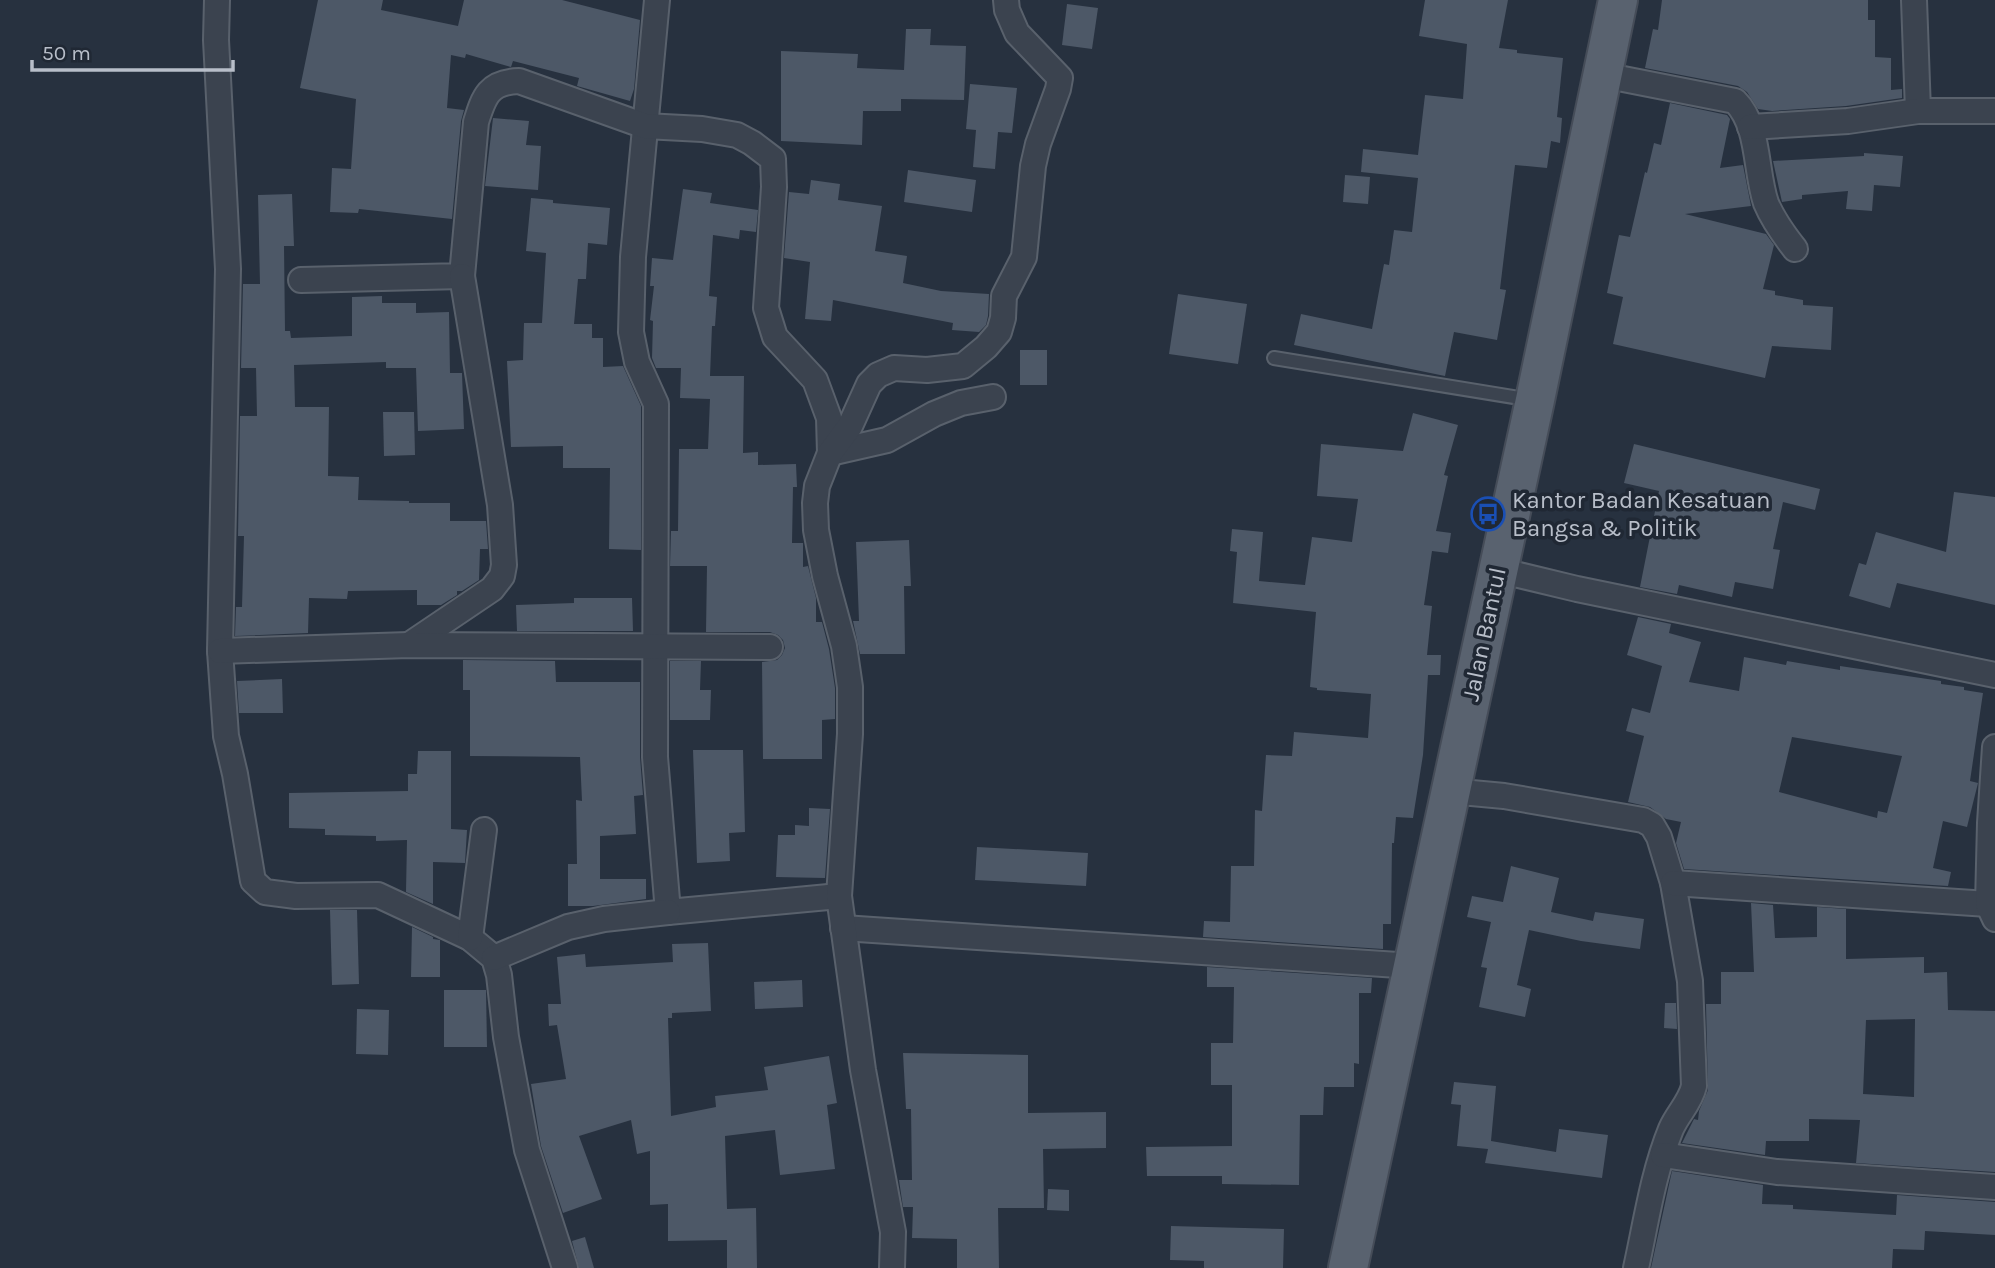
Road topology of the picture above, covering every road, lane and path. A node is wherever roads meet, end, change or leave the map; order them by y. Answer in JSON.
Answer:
{"nodes":[{"id":1,"x":217,"y":0,"type":"edge"},
{"id":2,"x":657,"y":0,"type":"edge"},
{"id":3,"x":1006,"y":0,"type":"edge"},
{"id":4,"x":1618,"y":0,"type":"edge"},
{"id":5,"x":1914,"y":0,"type":"edge"},
{"id":6,"x":1603,"y":75,"type":"junction"},
{"id":7,"x":1918,"y":111,"type":"junction"},
{"id":8,"x":1995,"y":111,"type":"edge"},
{"id":9,"x":645,"y":126,"type":"junction"},
{"id":10,"x":1750,"y":127,"type":"junction"},
{"id":11,"x":1795,"y":249,"type":"dead end"},
{"id":12,"x":462,"y":276,"type":"junction"},
{"id":13,"x":301,"y":280,"type":"dead end"},
{"id":14,"x":1274,"y":358,"type":"dead end"},
{"id":15,"x":993,"y":397,"type":"dead end"},
{"id":16,"x":1535,"y":400,"type":"junction"},
{"id":17,"x":830,"y":453,"type":"junction"},
{"id":18,"x":1512,"y":573,"type":"junction"},
{"id":19,"x":409,"y":645,"type":"junction"},
{"id":20,"x":654,"y":646,"type":"junction"},
{"id":21,"x":770,"y":647,"type":"dead end"},
{"id":22,"x":220,"y":650,"type":"junction"},
{"id":23,"x":1995,"y":675,"type":"edge"},
{"id":24,"x":1995,"y":747,"type":"edge"},
{"id":25,"x":1450,"y":791,"type":"junction"},
{"id":26,"x":1992,"y":823,"type":"edge"},
{"id":27,"x":484,"y":830,"type":"dead end"},
{"id":28,"x":1673,"y":883,"type":"junction"},
{"id":29,"x":839,"y":895,"type":"junction"},
{"id":30,"x":668,"y":912,"type":"junction"},
{"id":31,"x":1992,"y":912,"type":"edge"},
{"id":32,"x":843,"y":928,"type":"junction"},
{"id":33,"x":470,"y":938,"type":"junction"},
{"id":34,"x":494,"y":958,"type":"junction"},
{"id":35,"x":1413,"y":966,"type":"junction"},
{"id":36,"x":1663,"y":1155,"type":"junction"},
{"id":37,"x":1995,"y":1187,"type":"edge"},
{"id":38,"x":565,"y":1268,"type":"edge"},
{"id":39,"x":891,"y":1268,"type":"edge"},
{"id":40,"x":1348,"y":1268,"type":"edge"},
{"id":41,"x":1636,"y":1268,"type":"edge"}],
"edges":[{"from":1,"to":22,"type":"street"},
{"from":2,"to":9,"type":"street"},
{"from":3,"to":17,"type":"street"},
{"from":4,"to":6,"type":"main road","name":"Jalan Bantul"},
{"from":5,"to":7,"type":"street"},
{"from":6,"to":10,"type":"street"},
{"from":6,"to":16,"type":"main road","name":"Jalan Bantul"},
{"from":7,"to":8,"type":"street"},
{"from":7,"to":10,"type":"street"},
{"from":9,"to":12,"type":"street"},
{"from":9,"to":17,"type":"street"},
{"from":9,"to":20,"type":"street"},
{"from":10,"to":11,"type":"street"},
{"from":12,"to":13,"type":"street"},
{"from":12,"to":19,"type":"street"},
{"from":14,"to":16,"type":"lane"},
{"from":15,"to":17,"type":"street"},
{"from":16,"to":18,"type":"main road","name":"Jalan Bantul"},
{"from":17,"to":29,"type":"street"},
{"from":18,"to":23,"type":"street"},
{"from":18,"to":25,"type":"main road","name":"Jalan Bantul"},
{"from":19,"to":20,"type":"street"},
{"from":19,"to":22,"type":"street"},
{"from":20,"to":21,"type":"street"},
{"from":20,"to":30,"type":"street"},
{"from":22,"to":33,"type":"street"},
{"from":24,"to":26,"type":"street"},
{"from":25,"to":28,"type":"street"},
{"from":25,"to":35,"type":"main road","name":"Jalan Bantul"},
{"from":26,"to":31,"type":"street"},
{"from":27,"to":33,"type":"street"},
{"from":28,"to":31,"type":"street"},
{"from":28,"to":36,"type":"street"},
{"from":29,"to":30,"type":"street"},
{"from":29,"to":32,"type":"street"},
{"from":30,"to":34,"type":"street"},
{"from":32,"to":35,"type":"street"},
{"from":32,"to":39,"type":"street"},
{"from":33,"to":34,"type":"street"},
{"from":34,"to":38,"type":"street"},
{"from":35,"to":40,"type":"main road","name":"Jalan Bantul"},
{"from":36,"to":37,"type":"street"},
{"from":36,"to":41,"type":"street"}]}
